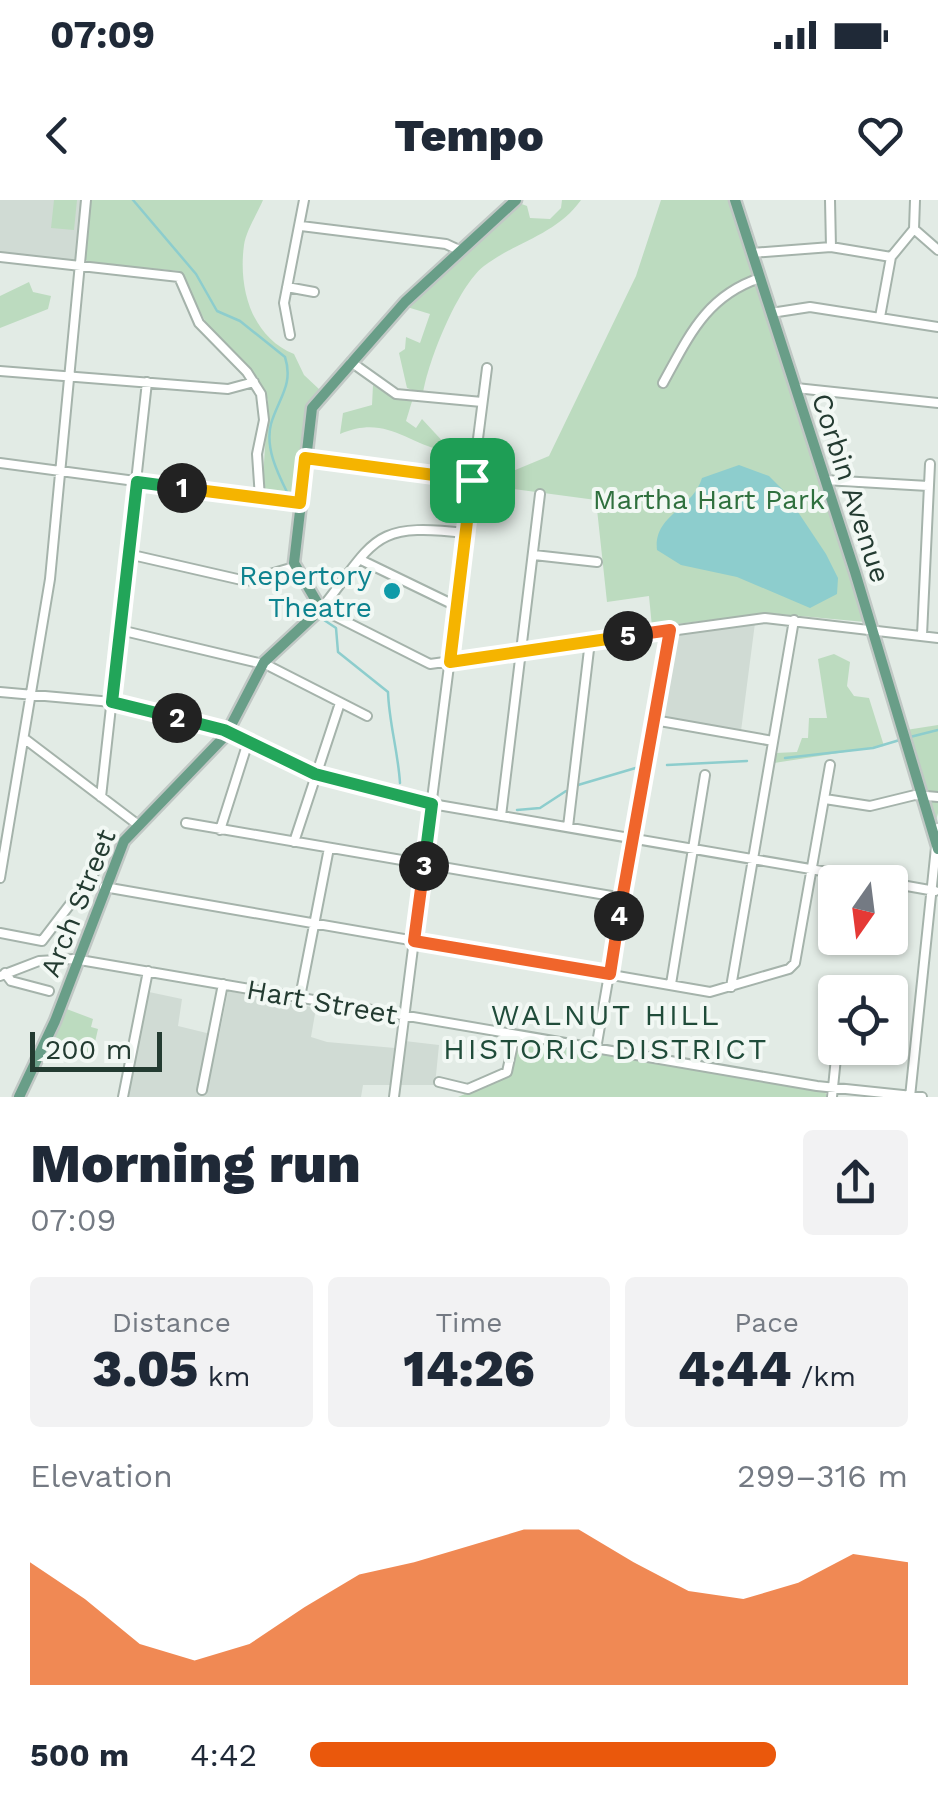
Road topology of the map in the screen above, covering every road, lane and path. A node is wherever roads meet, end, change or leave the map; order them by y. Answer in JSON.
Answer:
{"nodes":[{"id":1,"x":86,"y":200,"type":"edge"},
{"id":2,"x":304,"y":200,"type":"edge"},
{"id":3,"x":516,"y":200,"type":"edge"},
{"id":4,"x":734,"y":200,"type":"edge"},
{"id":5,"x":830,"y":200,"type":"edge"},
{"id":6,"x":915,"y":200,"type":"edge"},
{"id":7,"x":301,"y":226,"type":"junction"},
{"id":8,"x":914,"y":229,"type":"junction"},
{"id":9,"x":831,"y":247,"type":"junction"},
{"id":10,"x":459,"y":250,"type":"junction"},
{"id":11,"x":938,"y":250,"type":"edge"},
{"id":12,"x":752,"y":253,"type":"junction"},
{"id":13,"x":0,"y":257,"type":"edge"},
{"id":14,"x":891,"y":257,"type":"junction"},
{"id":15,"x":79,"y":267,"type":"junction"},
{"id":16,"x":760,"y":278,"type":"junction"},
{"id":17,"x":288,"y":287,"type":"junction"},
{"id":18,"x":314,"y":292,"type":"dead end"},
{"id":19,"x":771,"y":312,"type":"junction"},
{"id":20,"x":880,"y":316,"type":"junction"},
{"id":21,"x":938,"y":326,"type":"edge"},
{"id":22,"x":290,"y":335,"type":"dead end"},
{"id":23,"x":351,"y":362,"type":"junction"},
{"id":24,"x":487,"y":368,"type":"dead end"},
{"id":25,"x":0,"y":370,"type":"edge"},
{"id":26,"x":68,"y":376,"type":"junction"},
{"id":27,"x":147,"y":382,"type":"junction"},
{"id":28,"x":254,"y":382,"type":"junction"},
{"id":29,"x":663,"y":383,"type":"dead end"},
{"id":30,"x":796,"y":388,"type":"junction"},
{"id":31,"x":482,"y":402,"type":"junction"},
{"id":32,"x":938,"y":403,"type":"edge"},
{"id":33,"x":305,"y":458,"type":"junction"},
{"id":34,"x":0,"y":463,"type":"edge"},
{"id":35,"x":930,"y":464,"type":"dead end"},
{"id":36,"x":60,"y":471,"type":"junction"},
{"id":37,"x":472,"y":480,"type":"junction"},
{"id":38,"x":826,"y":480,"type":"junction"},
{"id":39,"x":137,"y":482,"type":"junction"},
{"id":40,"x":928,"y":486,"type":"junction"},
{"id":41,"x":540,"y":494,"type":"dead end"},
{"id":42,"x":260,"y":498,"type":"junction"},
{"id":43,"x":300,"y":503,"type":"junction"},
{"id":44,"x":465,"y":533,"type":"junction"},
{"id":45,"x":128,"y":554,"type":"junction"},
{"id":46,"x":534,"y":554,"type":"junction"},
{"id":47,"x":360,"y":560,"type":"junction"},
{"id":48,"x":597,"y":562,"type":"dead end"},
{"id":49,"x":294,"y":567,"type":"junction"},
{"id":50,"x":456,"y":606,"type":"junction"},
{"id":51,"x":320,"y":609,"type":"junction"},
{"id":52,"x":794,"y":620,"type":"junction"},
{"id":53,"x":872,"y":628,"type":"junction"},
{"id":54,"x":120,"y":630,"type":"junction"},
{"id":55,"x":670,"y":630,"type":"junction"},
{"id":56,"x":922,"y":635,"type":"junction"},
{"id":57,"x":938,"y":638,"type":"edge"},
{"id":58,"x":590,"y":641,"type":"junction"},
{"id":59,"x":522,"y":650,"type":"junction"},
{"id":60,"x":450,"y":662,"type":"junction"},
{"id":61,"x":262,"y":664,"type":"junction"},
{"id":62,"x":0,"y":692,"type":"edge"},
{"id":63,"x":31,"y":693,"type":"junction"},
{"id":64,"x":112,"y":702,"type":"junction"},
{"id":65,"x":340,"y":703,"type":"junction"},
{"id":66,"x":367,"y":716,"type":"dead end"},
{"id":67,"x":654,"y":720,"type":"junction"},
{"id":68,"x":228,"y":732,"type":"junction"},
{"id":69,"x":25,"y":739,"type":"junction"},
{"id":70,"x":773,"y":741,"type":"junction"},
{"id":71,"x":248,"y":742,"type":"junction"},
{"id":72,"x":830,"y":764,"type":"dead end"},
{"id":73,"x":315,"y":774,"type":"junction"},
{"id":74,"x":705,"y":775,"type":"dead end"},
{"id":75,"x":922,"y":795,"type":"junction"},
{"id":76,"x":101,"y":797,"type":"junction"},
{"id":77,"x":938,"y":797,"type":"edge"},
{"id":78,"x":825,"y":799,"type":"junction"},
{"id":79,"x":432,"y":804,"type":"junction"},
{"id":80,"x":501,"y":816,"type":"junction"},
{"id":81,"x":186,"y":823,"type":"dead end"},
{"id":82,"x":137,"y":824,"type":"junction"},
{"id":83,"x":568,"y":827,"type":"junction"},
{"id":84,"x":938,"y":828,"type":"edge"},
{"id":85,"x":220,"y":830,"type":"junction"},
{"id":86,"x":633,"y":838,"type":"junction"},
{"id":87,"x":294,"y":842,"type":"junction"},
{"id":88,"x":937,"y":847,"type":"edge"},
{"id":89,"x":329,"y":848,"type":"junction"},
{"id":90,"x":692,"y":848,"type":"junction"},
{"id":91,"x":2,"y":857,"type":"edge"},
{"id":92,"x":753,"y":859,"type":"junction"},
{"id":93,"x":95,"y":863,"type":"dead end"},
{"id":94,"x":424,"y":864,"type":"junction"},
{"id":95,"x":813,"y":870,"type":"junction"},
{"id":96,"x":818,"y":871,"type":"edge"},
{"id":97,"x":0,"y":878,"type":"edge"},
{"id":98,"x":908,"y":886,"type":"edge"},
{"id":99,"x":104,"y":888,"type":"junction"},
{"id":100,"x":936,"y":889,"type":"edge"},
{"id":101,"x":622,"y":898,"type":"junction"},
{"id":102,"x":314,"y":924,"type":"junction"},
{"id":103,"x":0,"y":933,"type":"edge"},
{"id":104,"x":414,"y":941,"type":"junction"},
{"id":105,"x":78,"y":959,"type":"junction"},
{"id":106,"x":148,"y":971,"type":"junction"},
{"id":107,"x":2,"y":974,"type":"edge"},
{"id":108,"x":610,"y":974,"type":"junction"},
{"id":109,"x":223,"y":984,"type":"junction"},
{"id":110,"x":670,"y":984,"type":"junction"},
{"id":111,"x":731,"y":987,"type":"junction"},
{"id":112,"x":49,"y":991,"type":"dead end"},
{"id":113,"x":300,"y":998,"type":"junction"},
{"id":114,"x":405,"y":1016,"type":"junction"},
{"id":115,"x":516,"y":1035,"type":"junction"},
{"id":116,"x":596,"y":1049,"type":"junction"},
{"id":117,"x":835,"y":1065,"type":"edge"},
{"id":118,"x":439,"y":1082,"type":"dead end"},
{"id":119,"x":202,"y":1090,"type":"dead end"},
{"id":120,"x":833,"y":1093,"type":"edge"},
{"id":121,"x":910,"y":1096,"type":"edge"},
{"id":122,"x":18,"y":1097,"type":"edge"},
{"id":123,"x":123,"y":1097,"type":"edge"},
{"id":124,"x":394,"y":1097,"type":"edge"},
{"id":125,"x":922,"y":1097,"type":"edge"}],
"edges":[{"from":1,"to":15,"type":"street"},
{"from":2,"to":7,"type":"street"},
{"from":3,"to":10,"type":"main road"},
{"from":4,"to":12,"type":"main road","name":"Corbin Avenue"},
{"from":5,"to":9,"type":"street"},
{"from":6,"to":8,"type":"street"},
{"from":7,"to":10,"type":"street"},
{"from":7,"to":17,"type":"street"},
{"from":8,"to":11,"type":"street"},
{"from":8,"to":14,"type":"street"},
{"from":9,"to":12,"type":"street"},
{"from":9,"to":14,"type":"street"},
{"from":10,"to":23,"type":"main road"},
{"from":12,"to":16,"type":"main road","name":"Corbin Avenue"},
{"from":13,"to":15,"type":"street"},
{"from":14,"to":20,"type":"street"},
{"from":15,"to":26,"type":"street"},
{"from":15,"to":28,"type":"street"},
{"from":16,"to":19,"type":"main road","name":"Corbin Avenue"},
{"from":16,"to":29,"type":"street"},
{"from":17,"to":18,"type":"street"},
{"from":17,"to":22,"type":"street"},
{"from":19,"to":20,"type":"street"},
{"from":19,"to":30,"type":"main road","name":"Corbin Avenue"},
{"from":20,"to":21,"type":"street"},
{"from":23,"to":31,"type":"street"},
{"from":23,"to":33,"type":"main road"},
{"from":24,"to":31,"type":"street"},
{"from":25,"to":26,"type":"street"},
{"from":26,"to":27,"type":"street"},
{"from":26,"to":36,"type":"street"},
{"from":27,"to":28,"type":"street"},
{"from":27,"to":39,"type":"street"},
{"from":28,"to":42,"type":"street"},
{"from":30,"to":32,"type":"street"},
{"from":30,"to":38,"type":"main road","name":"Corbin Avenue"},
{"from":31,"to":37,"type":"street"},
{"from":33,"to":37,"type":"street"},
{"from":33,"to":43,"type":"main road"},
{"from":34,"to":36,"type":"street"},
{"from":35,"to":40,"type":"street"},
{"from":36,"to":39,"type":"street"},
{"from":36,"to":63,"type":"street"},
{"from":37,"to":44,"type":"street"},
{"from":38,"to":40,"type":"street"},
{"from":38,"to":53,"type":"main road","name":"Corbin Avenue"},
{"from":39,"to":42,"type":"street"},
{"from":39,"to":45,"type":"street"},
{"from":40,"to":56,"type":"street"},
{"from":41,"to":46,"type":"street"},
{"from":42,"to":43,"type":"street"},
{"from":43,"to":49,"type":"main road"},
{"from":44,"to":47,"type":"street"},
{"from":44,"to":50,"type":"street"},
{"from":45,"to":49,"type":"street"},
{"from":45,"to":54,"type":"street"},
{"from":46,"to":48,"type":"street"},
{"from":46,"to":59,"type":"street"},
{"from":47,"to":50,"type":"street"},
{"from":47,"to":51,"type":"street"},
{"from":49,"to":51,"type":"main road"},
{"from":50,"to":60,"type":"street"},
{"from":51,"to":60,"type":"street"},
{"from":51,"to":61,"type":"main road","name":"Arch Street"},
{"from":52,"to":53,"type":"street"},
{"from":52,"to":55,"type":"street"},
{"from":52,"to":70,"type":"street"},
{"from":53,"to":56,"type":"street"},
{"from":53,"to":75,"type":"main road","name":"Corbin Avenue"},
{"from":54,"to":61,"type":"street"},
{"from":54,"to":64,"type":"street"},
{"from":55,"to":58,"type":"street"},
{"from":55,"to":67,"type":"street"},
{"from":56,"to":57,"type":"street"},
{"from":58,"to":59,"type":"street"},
{"from":58,"to":83,"type":"street"},
{"from":59,"to":60,"type":"street"},
{"from":59,"to":80,"type":"street"},
{"from":60,"to":79,"type":"street"},
{"from":61,"to":65,"type":"street"},
{"from":61,"to":68,"type":"main road","name":"Arch Street"},
{"from":62,"to":63,"type":"street"},
{"from":63,"to":64,"type":"street"},
{"from":63,"to":69,"type":"street"},
{"from":64,"to":68,"type":"street"},
{"from":64,"to":76,"type":"street"},
{"from":65,"to":66,"type":"street"},
{"from":65,"to":73,"type":"street"},
{"from":67,"to":70,"type":"street"},
{"from":67,"to":86,"type":"street"},
{"from":68,"to":71,"type":"street"},
{"from":68,"to":82,"type":"main road","name":"Arch Street"},
{"from":69,"to":76,"type":"street"},
{"from":69,"to":91,"type":"street"},
{"from":70,"to":92,"type":"street"},
{"from":71,"to":73,"type":"street"},
{"from":71,"to":85,"type":"street"},
{"from":72,"to":78,"type":"street"},
{"from":73,"to":79,"type":"street"},
{"from":73,"to":87,"type":"street"},
{"from":74,"to":90,"type":"street"},
{"from":75,"to":77,"type":"street"},
{"from":75,"to":78,"type":"street"},
{"from":75,"to":88,"type":"main road","name":"Corbin Avenue"},
{"from":76,"to":82,"type":"street"},
{"from":78,"to":95,"type":"street"},
{"from":79,"to":80,"type":"street"},
{"from":79,"to":94,"type":"street"},
{"from":80,"to":83,"type":"street"},
{"from":81,"to":85,"type":"street"},
{"from":82,"to":99,"type":"main road","name":"Arch Street"},
{"from":83,"to":86,"type":"street"},
{"from":84,"to":88,"type":"street"},
{"from":85,"to":87,"type":"street"},
{"from":86,"to":90,"type":"street"},
{"from":86,"to":101,"type":"street"},
{"from":87,"to":89,"type":"street"},
{"from":88,"to":100,"type":"street"},
{"from":89,"to":94,"type":"street"},
{"from":89,"to":102,"type":"street"},
{"from":90,"to":92,"type":"street"},
{"from":90,"to":110,"type":"street"},
{"from":91,"to":97,"type":"street"},
{"from":92,"to":95,"type":"street"},
{"from":92,"to":111,"type":"street"},
{"from":93,"to":103,"type":"street"},
{"from":94,"to":101,"type":"street"},
{"from":94,"to":104,"type":"street"},
{"from":95,"to":96,"type":"street"},
{"from":95,"to":111,"type":"street"},
{"from":98,"to":100,"type":"street"},
{"from":99,"to":102,"type":"street"},
{"from":99,"to":105,"type":"main road","name":"Arch Street"},
{"from":100,"to":121,"type":"street"},
{"from":101,"to":108,"type":"street"},
{"from":102,"to":104,"type":"street"},
{"from":102,"to":113,"type":"street"},
{"from":104,"to":108,"type":"street"},
{"from":104,"to":114,"type":"street"},
{"from":105,"to":106,"type":"street","name":"Hart Street"},
{"from":105,"to":107,"type":"street","name":"Hart Street"},
{"from":105,"to":122,"type":"main road","name":"Arch Street"},
{"from":106,"to":109,"type":"street","name":"Hart Street"},
{"from":106,"to":123,"type":"street"},
{"from":107,"to":112,"type":"street"},
{"from":108,"to":110,"type":"street"},
{"from":108,"to":116,"type":"street"},
{"from":109,"to":113,"type":"street","name":"Hart Street"},
{"from":109,"to":119,"type":"street"},
{"from":110,"to":111,"type":"street"},
{"from":113,"to":114,"type":"street","name":"Hart Street"},
{"from":114,"to":115,"type":"street","name":"Hart Street"},
{"from":114,"to":124,"type":"street"},
{"from":115,"to":116,"type":"street","name":"Hart Street"},
{"from":115,"to":118,"type":"street"},
{"from":116,"to":120,"type":"street","name":"Hart Street"},
{"from":117,"to":120,"type":"street"},
{"from":120,"to":121,"type":"street","name":"Hart Street"},
{"from":121,"to":125,"type":"street","name":"Hart Street"}]}
